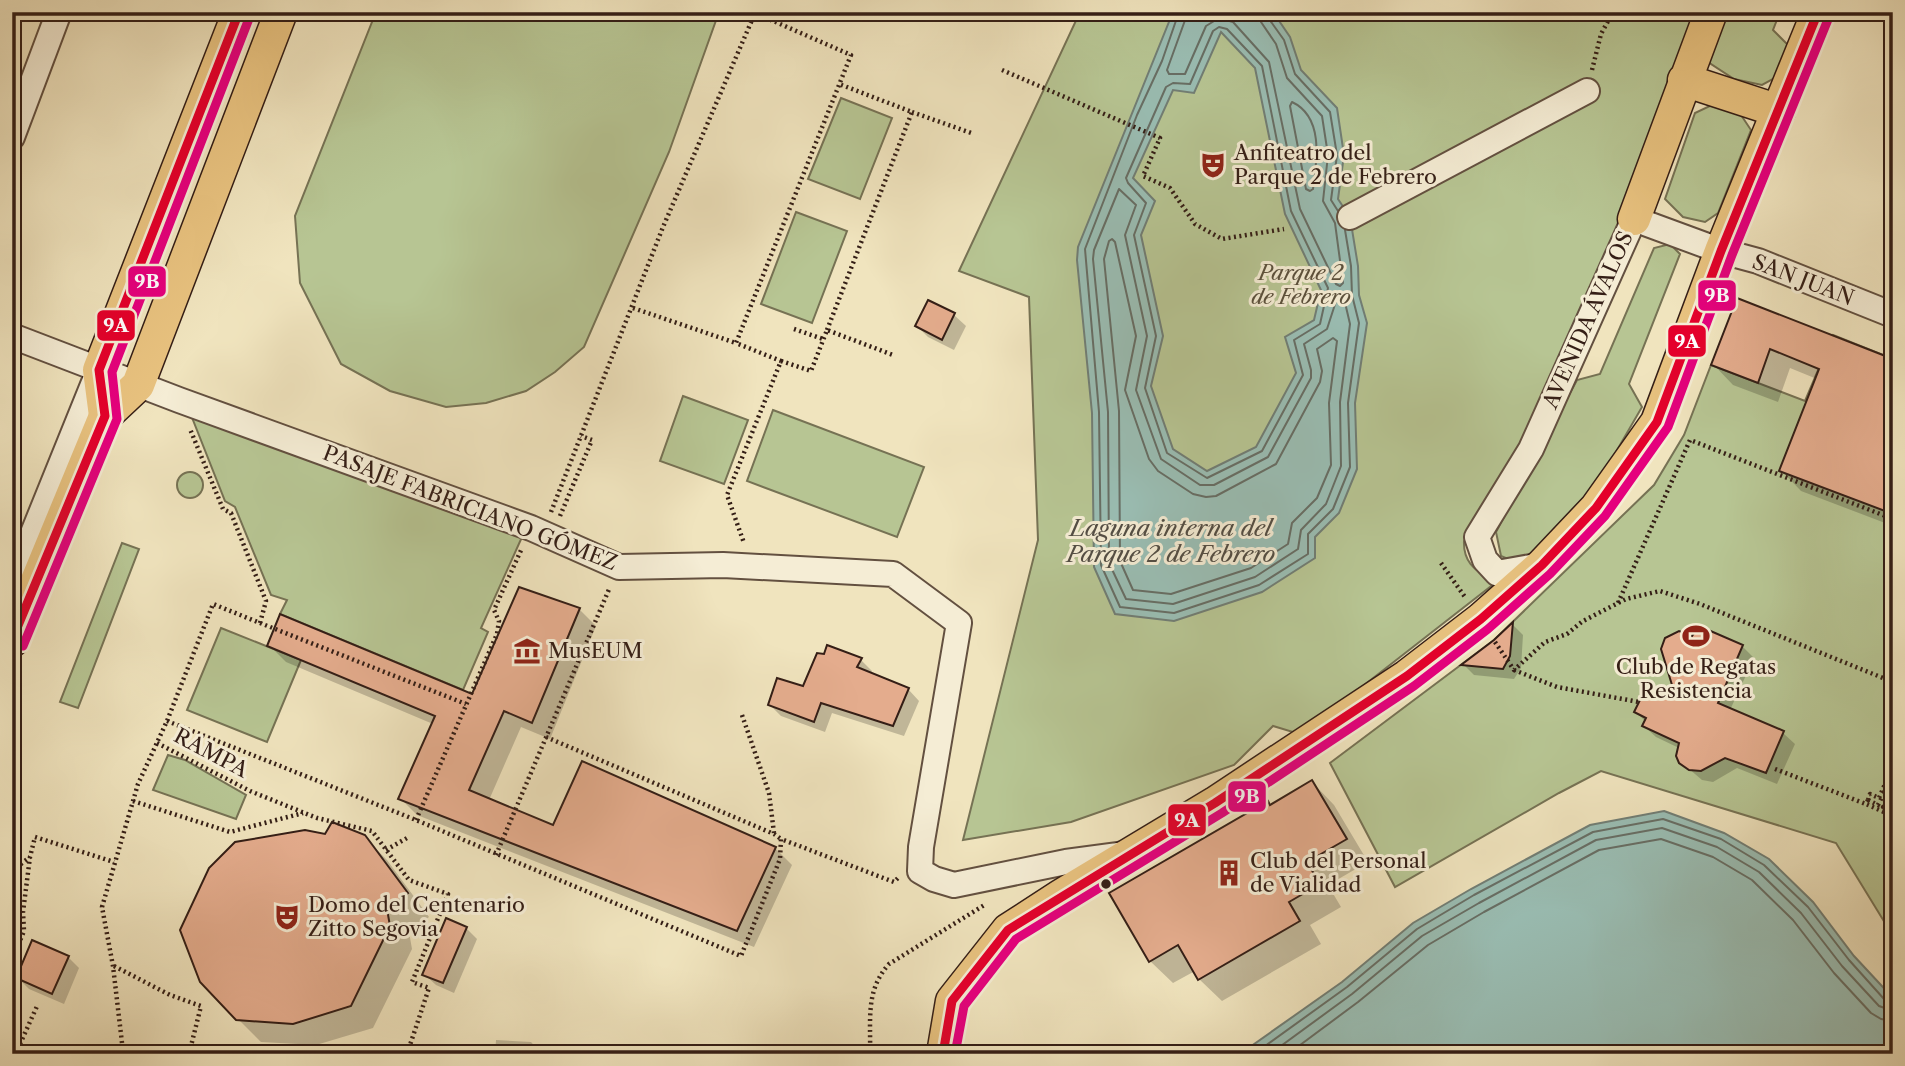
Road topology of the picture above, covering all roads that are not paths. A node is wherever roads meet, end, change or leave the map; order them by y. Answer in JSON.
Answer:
{"nodes":[{"id":1,"x":59,"y":12,"type":"edge"},
{"id":2,"x":239,"y":12,"type":"edge"},
{"id":3,"x":281,"y":12,"type":"edge"},
{"id":4,"x":1711,"y":12,"type":"edge"},
{"id":5,"x":1818,"y":12,"type":"edge"},
{"id":6,"x":1684,"y":80,"type":"junction"},
{"id":7,"x":1587,"y":91,"type":"road end"},
{"id":8,"x":1779,"y":111,"type":"junction"},
{"id":9,"x":12,"y":137,"type":"edge"},
{"id":10,"x":1350,"y":217,"type":"dead end"},
{"id":11,"x":1634,"y":219,"type":"junction"},
{"id":12,"x":1721,"y":251,"type":"junction"},
{"id":13,"x":1893,"y":315,"type":"edge"},
{"id":14,"x":12,"y":336,"type":"edge"},
{"id":15,"x":99,"y":370,"type":"junction"},
{"id":16,"x":138,"y":385,"type":"junction"},
{"id":17,"x":105,"y":416,"type":"junction"},
{"id":18,"x":1542,"y":565,"type":"junction"},
{"id":19,"x":12,"y":585,"type":"edge"},
{"id":20,"x":12,"y":641,"type":"edge"},
{"id":21,"x":1131,"y":853,"type":"junction"},
{"id":22,"x":943,"y":1054,"type":"edge"}],
"edges":[{"from":1,"to":9,"type":"street"},
{"from":2,"to":15,"type":"main road"},
{"from":3,"to":16,"type":"main road"},
{"from":4,"to":6,"type":"main road","name":"AVENIDA ÁVALOS"},
{"from":5,"to":8,"type":"main road"},
{"from":6,"to":8,"type":"main road"},
{"from":6,"to":11,"type":"main road","name":"AVENIDA ÁVALOS"},
{"from":7,"to":10,"type":"street"},
{"from":8,"to":12,"type":"main road"},
{"from":11,"to":12,"type":"street","name":"SAN JUAN"},
{"from":11,"to":18,"type":"street","name":"AVENIDA ÁVALOS"},
{"from":12,"to":13,"type":"street","name":"SAN JUAN"},
{"from":12,"to":18,"type":"main road"},
{"from":14,"to":15,"type":"street","name":"PASAJE FABRICIANO GÓMEZ"},
{"from":15,"to":16,"type":"street","name":"PASAJE FABRICIANO GÓMEZ"},
{"from":15,"to":17,"type":"main road"},
{"from":15,"to":19,"type":"street"},
{"from":16,"to":17,"type":"main road"},
{"from":16,"to":21,"type":"street","name":"PASAJE FABRICIANO GÓMEZ"},
{"from":17,"to":20,"type":"main road"},
{"from":18,"to":21,"type":"main road"},
{"from":21,"to":22,"type":"main road"}]}
